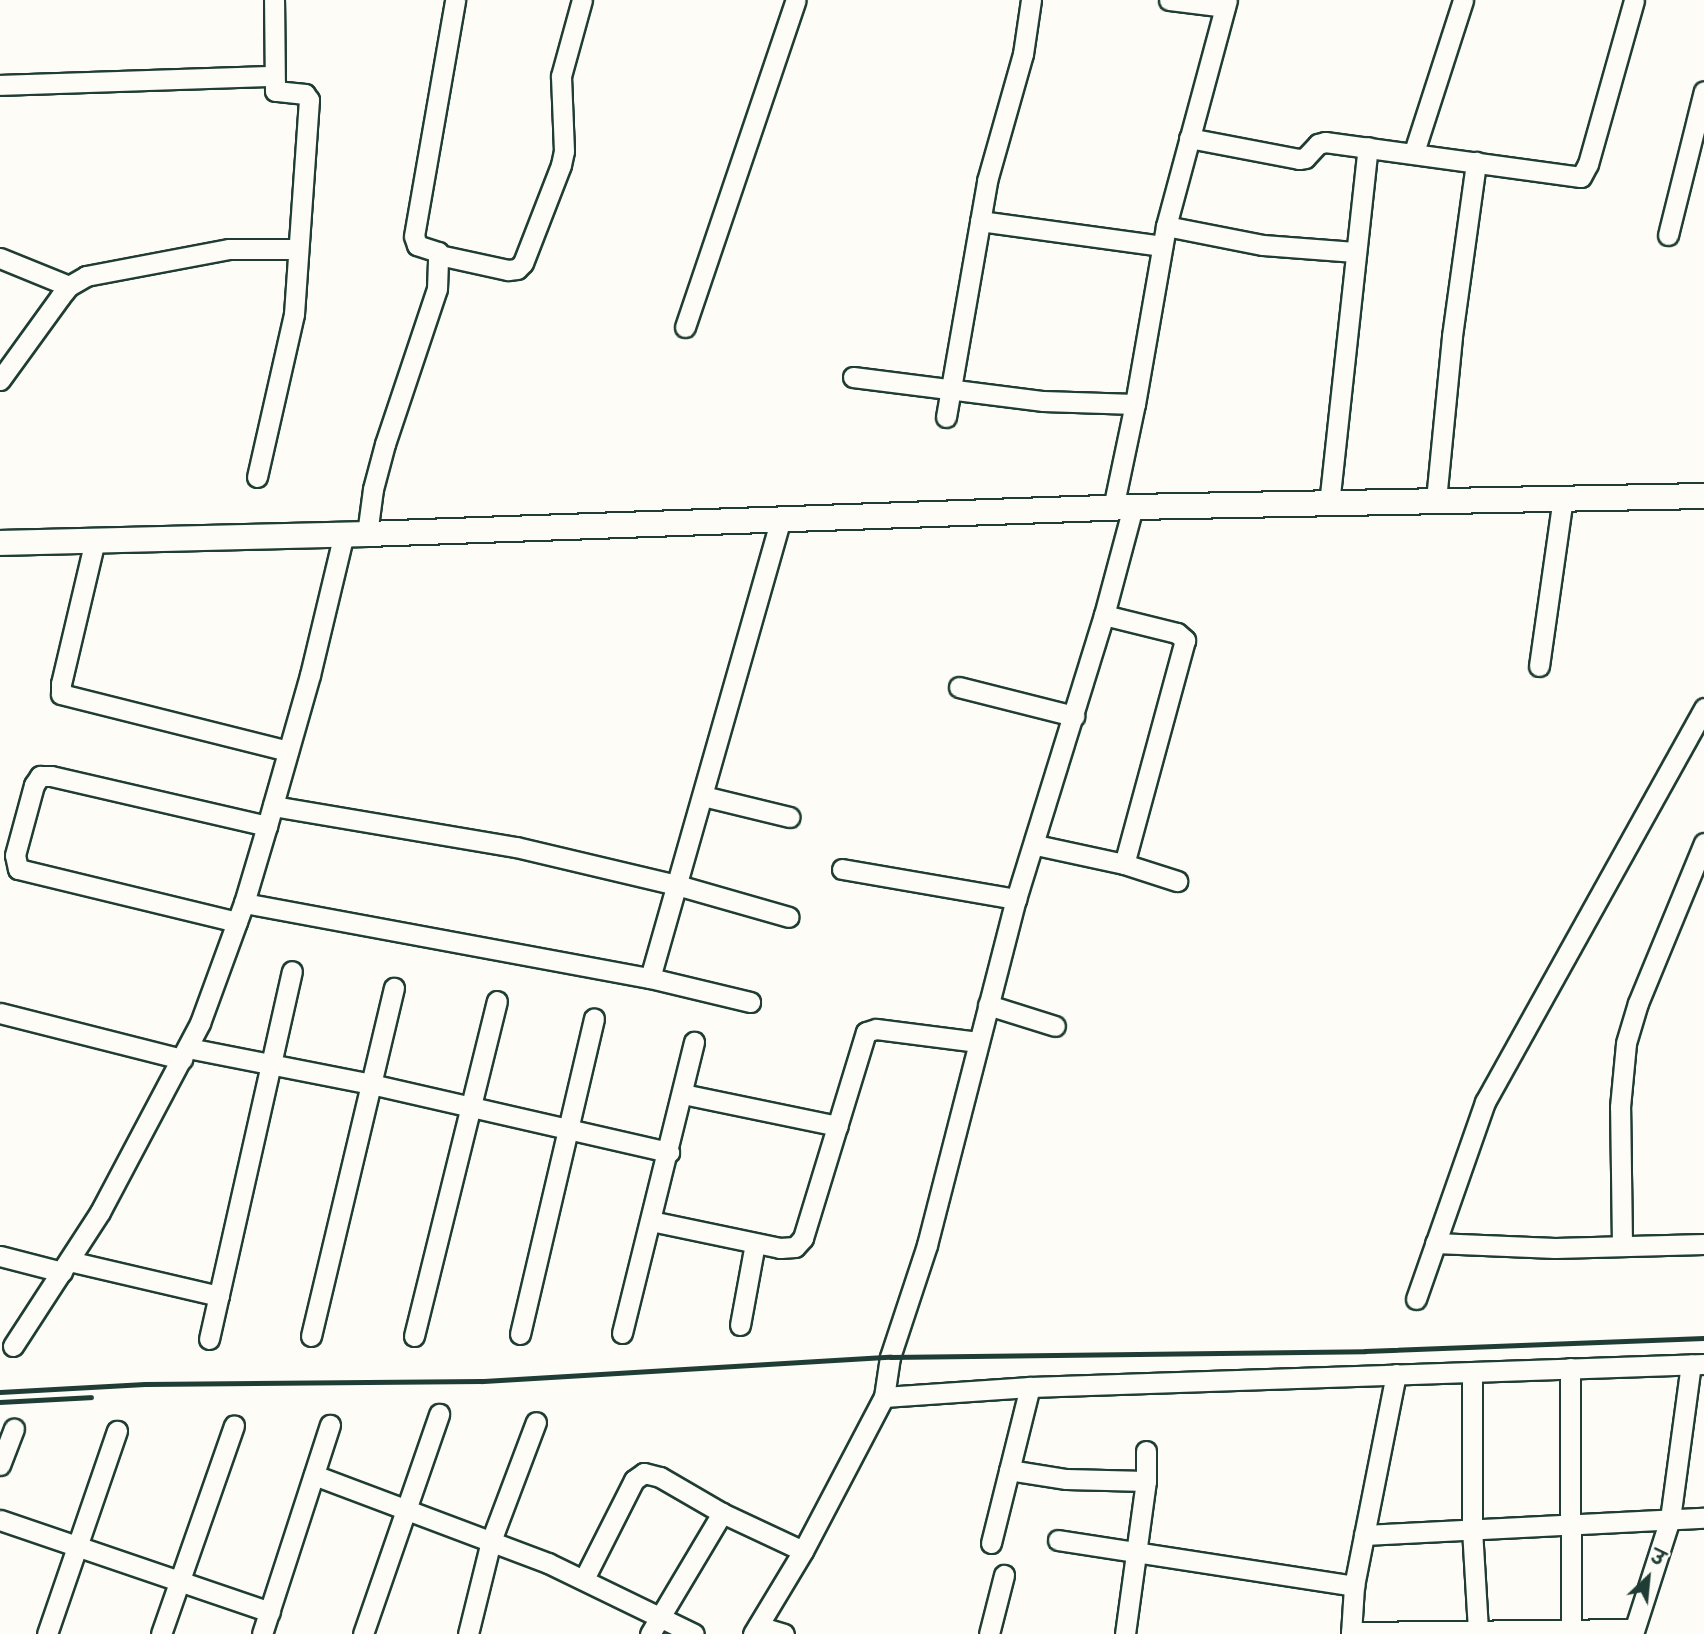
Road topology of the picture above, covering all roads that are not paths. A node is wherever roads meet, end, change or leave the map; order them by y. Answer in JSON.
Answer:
{"nodes":[{"id":1,"x":274,"y":0,"type":"edge"},
{"id":2,"x":455,"y":0,"type":"edge"},
{"id":3,"x":582,"y":0,"type":"edge"},
{"id":4,"x":796,"y":0,"type":"edge"},
{"id":5,"x":1031,"y":0,"type":"edge"},
{"id":6,"x":1168,"y":0,"type":"edge"},
{"id":7,"x":1463,"y":0,"type":"edge"},
{"id":8,"x":1634,"y":0,"type":"edge"},
{"id":9,"x":1226,"y":4,"type":"edge"},
{"id":10,"x":274,"y":76,"type":"junction"},
{"id":11,"x":0,"y":85,"type":"edge"},
{"id":12,"x":1704,"y":91,"type":"edge"},
{"id":13,"x":1189,"y":138,"type":"junction"},
{"id":14,"x":1368,"y":147,"type":"junction"},
{"id":15,"x":1414,"y":152,"type":"junction"},
{"id":16,"x":1476,"y":162,"type":"junction"},
{"id":17,"x":980,"y":221,"type":"junction"},
{"id":18,"x":1166,"y":226,"type":"junction"},
{"id":19,"x":1668,"y":234,"type":"dead end"},
{"id":20,"x":1162,"y":246,"type":"junction"},
{"id":21,"x":296,"y":249,"type":"junction"},
{"id":22,"x":1355,"y":252,"type":"junction"},
{"id":23,"x":439,"y":255,"type":"junction"},
{"id":24,"x":0,"y":258,"type":"edge"},
{"id":25,"x":69,"y":286,"type":"junction"},
{"id":26,"x":685,"y":327,"type":"dead end"},
{"id":27,"x":853,"y":377,"type":"dead end"},
{"id":28,"x":0,"y":380,"type":"edge"},
{"id":29,"x":952,"y":389,"type":"junction"},
{"id":30,"x":1135,"y":404,"type":"junction"},
{"id":31,"x":946,"y":417,"type":"dead end"},
{"id":32,"x":257,"y":477,"type":"dead end"},
{"id":33,"x":1704,"y":496,"type":"edge"},
{"id":34,"x":1563,"y":497,"type":"junction"},
{"id":35,"x":1436,"y":500,"type":"junction"},
{"id":36,"x":1329,"y":504,"type":"junction"},
{"id":37,"x":1123,"y":507,"type":"junction"},
{"id":38,"x":781,"y":518,"type":"junction"},
{"id":39,"x":355,"y":534,"type":"junction"},
{"id":40,"x":96,"y":540,"type":"junction"},
{"id":41,"x":0,"y":543,"type":"edge"},
{"id":42,"x":1104,"y":615,"type":"junction"},
{"id":43,"x":1539,"y":666,"type":"dead end"},
{"id":44,"x":959,"y":687,"type":"dead end"},
{"id":45,"x":1704,"y":708,"type":"edge"},
{"id":46,"x":1074,"y":716,"type":"junction"},
{"id":47,"x":288,"y":751,"type":"junction"},
{"id":48,"x":703,"y":796,"type":"junction"},
{"id":49,"x":273,"y":806,"type":"junction"},
{"id":50,"x":789,"y":817,"type":"dead end"},
{"id":51,"x":267,"y":826,"type":"junction"},
{"id":52,"x":1704,"y":843,"type":"edge"},
{"id":53,"x":1036,"y":845,"type":"junction"},
{"id":54,"x":1124,"y":864,"type":"junction"},
{"id":55,"x":842,"y":869,"type":"dead end"},
{"id":56,"x":1177,"y":881,"type":"dead end"},
{"id":57,"x":677,"y":885,"type":"junction"},
{"id":58,"x":1016,"y":899,"type":"junction"},
{"id":59,"x":244,"y":903,"type":"junction"},
{"id":60,"x":789,"y":917,"type":"dead end"},
{"id":61,"x":237,"y":922,"type":"junction"},
{"id":62,"x":292,"y":971,"type":"dead end"},
{"id":63,"x":650,"y":978,"type":"junction"},
{"id":64,"x":394,"y":988,"type":"dead end"},
{"id":65,"x":497,"y":1001,"type":"dead end"},
{"id":66,"x":750,"y":1002,"type":"dead end"},
{"id":67,"x":988,"y":1005,"type":"junction"},
{"id":68,"x":0,"y":1013,"type":"edge"},
{"id":69,"x":594,"y":1019,"type":"dead end"},
{"id":70,"x":1055,"y":1026,"type":"dead end"},
{"id":71,"x":694,"y":1042,"type":"dead end"},
{"id":72,"x":978,"y":1042,"type":"junction"},
{"id":73,"x":185,"y":1054,"type":"junction"},
{"id":74,"x":273,"y":1065,"type":"junction"},
{"id":75,"x":371,"y":1084,"type":"junction"},
{"id":76,"x":683,"y":1094,"type":"junction"},
{"id":77,"x":471,"y":1107,"type":"junction"},
{"id":78,"x":838,"y":1126,"type":"junction"},
{"id":79,"x":570,"y":1129,"type":"junction"},
{"id":80,"x":670,"y":1152,"type":"junction"},
{"id":81,"x":651,"y":1221,"type":"junction"},
{"id":82,"x":755,"y":1243,"type":"junction"},
{"id":83,"x":1435,"y":1243,"type":"junction"},
{"id":84,"x":1622,"y":1244,"type":"junction"},
{"id":85,"x":1704,"y":1244,"type":"edge"},
{"id":86,"x":0,"y":1256,"type":"edge"},
{"id":87,"x":65,"y":1266,"type":"junction"},
{"id":88,"x":219,"y":1296,"type":"junction"},
{"id":89,"x":1416,"y":1299,"type":"dead end"},
{"id":90,"x":740,"y":1325,"type":"dead end"},
{"id":91,"x":622,"y":1333,"type":"dead end"},
{"id":92,"x":520,"y":1334,"type":"dead end"},
{"id":93,"x":311,"y":1336,"type":"dead end"},
{"id":94,"x":414,"y":1336,"type":"dead end"},
{"id":95,"x":209,"y":1339,"type":"dead end"},
{"id":96,"x":13,"y":1346,"type":"dead end"},
{"id":97,"x":1697,"y":1364,"type":"edge"},
{"id":98,"x":1570,"y":1368,"type":"junction"},
{"id":99,"x":1472,"y":1372,"type":"junction"},
{"id":100,"x":1396,"y":1374,"type":"junction"},
{"id":101,"x":1030,"y":1387,"type":"junction"},
{"id":102,"x":884,"y":1397,"type":"junction"},
{"id":103,"x":439,"y":1414,"type":"dead end"},
{"id":104,"x":536,"y":1422,"type":"dead end"},
{"id":105,"x":234,"y":1425,"type":"dead end"},
{"id":106,"x":330,"y":1425,"type":"dead end"},
{"id":107,"x":14,"y":1429,"type":"dead end"},
{"id":108,"x":117,"y":1431,"type":"dead end"},
{"id":109,"x":1146,"y":1451,"type":"dead end"},
{"id":110,"x":0,"y":1465,"type":"edge"},
{"id":111,"x":1009,"y":1469,"type":"junction"},
{"id":112,"x":314,"y":1475,"type":"junction"},
{"id":113,"x":1146,"y":1481,"type":"junction"},
{"id":114,"x":407,"y":1509,"type":"junction"},
{"id":115,"x":722,"y":1513,"type":"junction"},
{"id":116,"x":1704,"y":1518,"type":"edge"},
{"id":117,"x":1670,"y":1519,"type":"junction"},
{"id":118,"x":0,"y":1520,"type":"edge"},
{"id":119,"x":1573,"y":1524,"type":"junction"},
{"id":120,"x":1472,"y":1530,"type":"junction"},
{"id":121,"x":1364,"y":1535,"type":"junction"},
{"id":122,"x":1058,"y":1540,"type":"dead end"},
{"id":123,"x":491,"y":1541,"type":"junction"},
{"id":124,"x":991,"y":1543,"type":"dead end"},
{"id":125,"x":77,"y":1547,"type":"junction"},
{"id":126,"x":803,"y":1550,"type":"junction"},
{"id":127,"x":1135,"y":1550,"type":"junction"},
{"id":128,"x":1004,"y":1575,"type":"dead end"},
{"id":129,"x":584,"y":1579,"type":"junction"},
{"id":130,"x":178,"y":1581,"type":"junction"},
{"id":131,"x":1354,"y":1586,"type":"junction"},
{"id":132,"x":270,"y":1612,"type":"junction"},
{"id":133,"x":654,"y":1626,"type":"edge"},
{"id":134,"x":755,"y":1630,"type":"edge"},
{"id":135,"x":1571,"y":1630,"type":"junction"},
{"id":136,"x":1478,"y":1631,"type":"junction"},
{"id":137,"x":1634,"y":1631,"type":"edge"},
{"id":138,"x":1351,"y":1633,"type":"edge"},
{"id":139,"x":47,"y":1634,"type":"edge"},
{"id":140,"x":161,"y":1634,"type":"edge"},
{"id":141,"x":262,"y":1634,"type":"edge"},
{"id":142,"x":363,"y":1634,"type":"edge"},
{"id":143,"x":468,"y":1634,"type":"edge"},
{"id":144,"x":694,"y":1634,"type":"edge"},
{"id":145,"x":784,"y":1634,"type":"edge"},
{"id":146,"x":989,"y":1634,"type":"edge"},
{"id":147,"x":1125,"y":1634,"type":"edge"}],
"edges":[{"from":1,"to":10,"type":"street"},
{"from":2,"to":23,"type":"street"},
{"from":3,"to":23,"type":"street"},
{"from":4,"to":26,"type":"street"},
{"from":5,"to":17,"type":"street"},
{"from":6,"to":9,"type":"street"},
{"from":7,"to":15,"type":"street"},
{"from":8,"to":16,"type":"street"},
{"from":9,"to":13,"type":"street"},
{"from":10,"to":11,"type":"street"},
{"from":10,"to":21,"type":"street"},
{"from":12,"to":19,"type":"street"},
{"from":13,"to":14,"type":"street"},
{"from":13,"to":18,"type":"street"},
{"from":14,"to":15,"type":"street"},
{"from":14,"to":22,"type":"street"},
{"from":15,"to":16,"type":"street"},
{"from":16,"to":35,"type":"street"},
{"from":17,"to":20,"type":"street"},
{"from":17,"to":29,"type":"street"},
{"from":18,"to":20,"type":"street"},
{"from":18,"to":22,"type":"street"},
{"from":20,"to":30,"type":"street"},
{"from":21,"to":25,"type":"street"},
{"from":21,"to":32,"type":"street"},
{"from":22,"to":36,"type":"street"},
{"from":23,"to":39,"type":"street"},
{"from":24,"to":25,"type":"street"},
{"from":25,"to":28,"type":"street"},
{"from":27,"to":29,"type":"street"},
{"from":29,"to":30,"type":"street"},
{"from":29,"to":31,"type":"street"},
{"from":30,"to":37,"type":"street"},
{"from":33,"to":34,"type":"main road"},
{"from":34,"to":35,"type":"main road"},
{"from":34,"to":43,"type":"street"},
{"from":35,"to":36,"type":"main road"},
{"from":36,"to":37,"type":"main road"},
{"from":37,"to":38,"type":"main road"},
{"from":37,"to":42,"type":"street"},
{"from":38,"to":39,"type":"main road"},
{"from":38,"to":48,"type":"street"},
{"from":39,"to":40,"type":"main road"},
{"from":39,"to":47,"type":"street"},
{"from":40,"to":41,"type":"main road"},
{"from":40,"to":47,"type":"street"},
{"from":42,"to":46,"type":"street"},
{"from":42,"to":54,"type":"street"},
{"from":44,"to":46,"type":"street"},
{"from":45,"to":83,"type":"street"},
{"from":46,"to":53,"type":"street"},
{"from":47,"to":49,"type":"street"},
{"from":48,"to":50,"type":"street"},
{"from":48,"to":57,"type":"street"},
{"from":49,"to":51,"type":"street"},
{"from":49,"to":57,"type":"street"},
{"from":51,"to":59,"type":"street"},
{"from":51,"to":61,"type":"street"},
{"from":52,"to":84,"type":"street"},
{"from":53,"to":54,"type":"street"},
{"from":53,"to":58,"type":"street"},
{"from":54,"to":56,"type":"street"},
{"from":55,"to":58,"type":"street"},
{"from":57,"to":60,"type":"street"},
{"from":57,"to":63,"type":"street"},
{"from":58,"to":67,"type":"street"},
{"from":59,"to":61,"type":"street"},
{"from":59,"to":63,"type":"street"},
{"from":61,"to":73,"type":"street"},
{"from":62,"to":74,"type":"street"},
{"from":63,"to":66,"type":"street"},
{"from":64,"to":75,"type":"street"},
{"from":65,"to":77,"type":"street"},
{"from":67,"to":70,"type":"street"},
{"from":67,"to":72,"type":"street"},
{"from":68,"to":73,"type":"street"},
{"from":69,"to":79,"type":"street"},
{"from":71,"to":76,"type":"street"},
{"from":72,"to":78,"type":"street"},
{"from":72,"to":102,"type":"street"},
{"from":73,"to":74,"type":"street"},
{"from":73,"to":87,"type":"street"},
{"from":74,"to":75,"type":"street"},
{"from":74,"to":88,"type":"street"},
{"from":75,"to":77,"type":"street"},
{"from":75,"to":93,"type":"street"},
{"from":76,"to":78,"type":"street"},
{"from":76,"to":80,"type":"street"},
{"from":77,"to":79,"type":"street"},
{"from":77,"to":94,"type":"street"},
{"from":78,"to":82,"type":"street"},
{"from":79,"to":80,"type":"street"},
{"from":79,"to":92,"type":"street"},
{"from":80,"to":81,"type":"street"},
{"from":81,"to":82,"type":"street"},
{"from":81,"to":91,"type":"street"},
{"from":82,"to":90,"type":"street"},
{"from":83,"to":84,"type":"street"},
{"from":83,"to":89,"type":"street"},
{"from":84,"to":85,"type":"street"},
{"from":86,"to":87,"type":"street"},
{"from":87,"to":88,"type":"street"},
{"from":87,"to":96,"type":"street"},
{"from":88,"to":95,"type":"street"},
{"from":97,"to":98,"type":"street"},
{"from":97,"to":117,"type":"street"},
{"from":98,"to":99,"type":"street"},
{"from":98,"to":119,"type":"street"},
{"from":99,"to":100,"type":"street"},
{"from":99,"to":120,"type":"street"},
{"from":100,"to":101,"type":"street"},
{"from":100,"to":121,"type":"street"},
{"from":101,"to":102,"type":"street"},
{"from":101,"to":111,"type":"street"},
{"from":102,"to":126,"type":"street"},
{"from":103,"to":114,"type":"street"},
{"from":104,"to":123,"type":"street"},
{"from":105,"to":130,"type":"street"},
{"from":106,"to":112,"type":"street"},
{"from":107,"to":110,"type":"street"},
{"from":108,"to":125,"type":"street"},
{"from":109,"to":113,"type":"street"},
{"from":111,"to":113,"type":"street"},
{"from":111,"to":124,"type":"street"},
{"from":112,"to":114,"type":"street"},
{"from":112,"to":132,"type":"street"},
{"from":113,"to":127,"type":"street"},
{"from":114,"to":123,"type":"street"},
{"from":114,"to":142,"type":"street"},
{"from":115,"to":126,"type":"street"},
{"from":115,"to":129,"type":"street"},
{"from":115,"to":133,"type":"street"},
{"from":116,"to":117,"type":"street"},
{"from":117,"to":119,"type":"street"},
{"from":117,"to":137,"type":"street"},
{"from":118,"to":125,"type":"street"},
{"from":119,"to":120,"type":"street"},
{"from":119,"to":135,"type":"street"},
{"from":120,"to":121,"type":"street"},
{"from":120,"to":136,"type":"street"},
{"from":121,"to":131,"type":"street"},
{"from":122,"to":127,"type":"street"},
{"from":123,"to":129,"type":"street"},
{"from":123,"to":143,"type":"street"},
{"from":125,"to":130,"type":"street"},
{"from":125,"to":139,"type":"street"},
{"from":126,"to":134,"type":"street"},
{"from":127,"to":131,"type":"street"},
{"from":127,"to":147,"type":"street"},
{"from":128,"to":146,"type":"street"},
{"from":129,"to":133,"type":"street"},
{"from":130,"to":132,"type":"street"},
{"from":130,"to":140,"type":"street"},
{"from":131,"to":138,"type":"street"},
{"from":132,"to":141,"type":"street"},
{"from":133,"to":144,"type":"street"},
{"from":134,"to":145,"type":"street"},
{"from":135,"to":136,"type":"street"},
{"from":135,"to":137,"type":"street"},
{"from":136,"to":138,"type":"street"}]}
